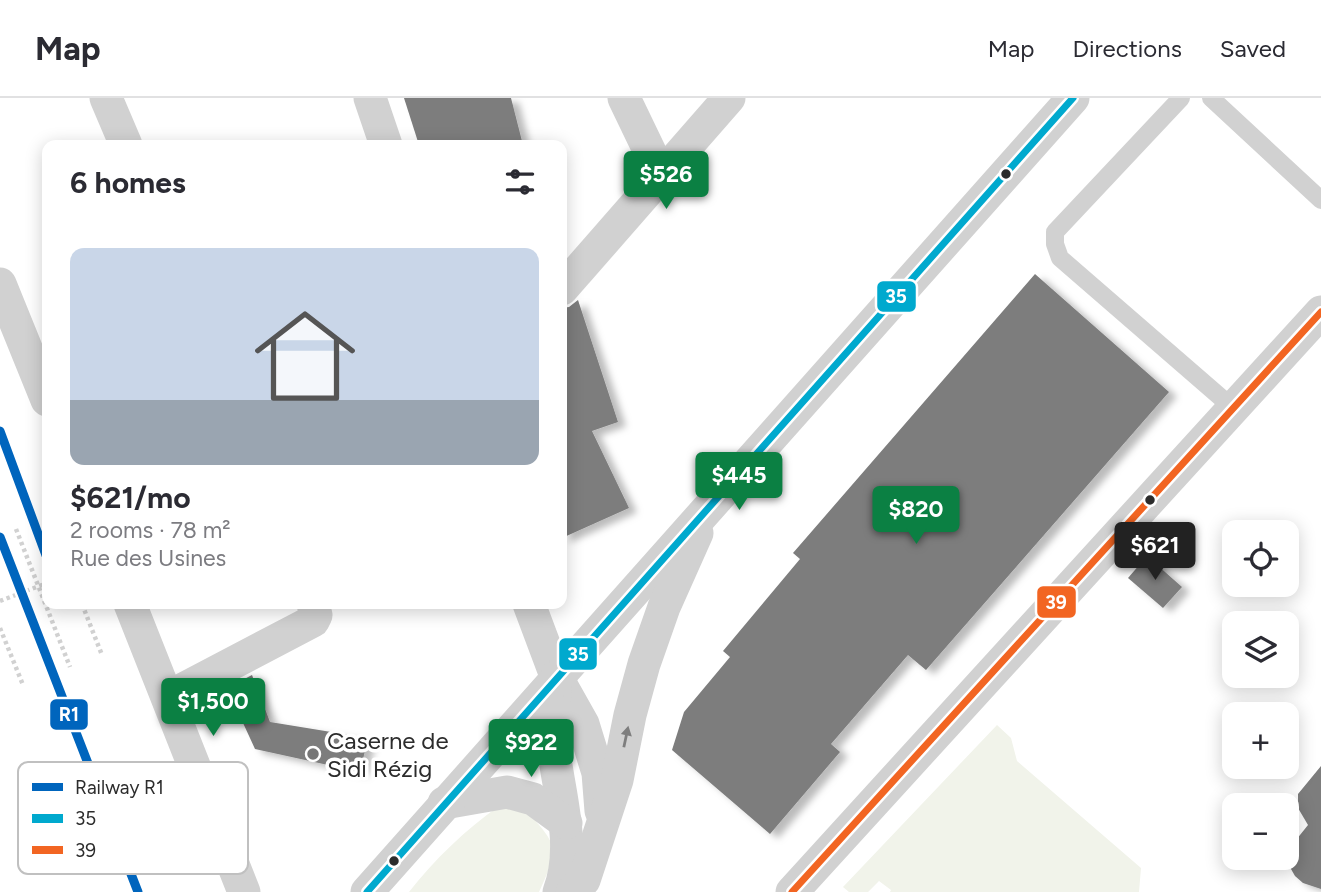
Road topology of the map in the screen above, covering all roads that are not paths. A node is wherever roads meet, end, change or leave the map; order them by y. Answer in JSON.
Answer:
{"nodes":[{"id":1,"x":106,"y":98,"type":"edge"},
{"id":2,"x":370,"y":98,"type":"edge"},
{"id":3,"x":624,"y":98,"type":"edge"},
{"id":4,"x":729,"y":98,"type":"edge"},
{"id":5,"x":1073,"y":98,"type":"edge"},
{"id":6,"x":1181,"y":98,"type":"edge"},
{"id":7,"x":1212,"y":98,"type":"edge"},
{"id":8,"x":124,"y":140,"type":"edge"},
{"id":9,"x":384,"y":140,"type":"edge"},
{"id":10,"x":661,"y":174,"type":"junction"},
{"id":11,"x":1321,"y":200,"type":"edge"},
{"id":12,"x":567,"y":283,"type":"edge"},
{"id":13,"x":0,"y":284,"type":"edge"},
{"id":14,"x":1321,"y":312,"type":"edge"},
{"id":15,"x":42,"y":388,"type":"edge"},
{"id":16,"x":1233,"y":408,"type":"junction"},
{"id":17,"x":710,"y":504,"type":"junction"},
{"id":18,"x":132,"y":609,"type":"edge"},
{"id":19,"x":531,"y":609,"type":"edge"},
{"id":20,"x":307,"y":616,"type":"edge"},
{"id":21,"x":556,"y":676,"type":"junction"},
{"id":22,"x":168,"y":697,"type":"junction"},
{"id":23,"x":193,"y":762,"type":"edge"},
{"id":24,"x":444,"y":803,"type":"junction"},
{"id":25,"x":566,"y":823,"type":"junction"},
{"id":26,"x":603,"y":827,"type":"junction"},
{"id":27,"x":237,"y":874,"type":"edge"},
{"id":28,"x":244,"y":892,"type":"edge"},
{"id":29,"x":366,"y":892,"type":"edge"},
{"id":30,"x":559,"y":892,"type":"edge"},
{"id":31,"x":572,"y":892,"type":"edge"},
{"id":32,"x":792,"y":892,"type":"edge"}],
"edges":[{"from":1,"to":8,"type":"street"},
{"from":2,"to":9,"type":"street"},
{"from":3,"to":10,"type":"street"},
{"from":4,"to":10,"type":"street"},
{"from":5,"to":17,"type":"street"},
{"from":6,"to":16,"type":"lane"},
{"from":7,"to":11,"type":"lane"},
{"from":10,"to":12,"type":"street"},
{"from":13,"to":15,"type":"street"},
{"from":14,"to":16,"type":"street"},
{"from":16,"to":32,"type":"street"},
{"from":17,"to":21,"type":"street"},
{"from":26,"to":17,"type":"street","one_way":true},
{"from":18,"to":22,"type":"street"},
{"from":19,"to":21,"type":"street"},
{"from":20,"to":22,"type":"street"},
{"from":21,"to":24,"type":"street"},
{"from":21,"to":25,"type":"street"},
{"from":21,"to":26,"type":"street"},
{"from":22,"to":23,"type":"street"},
{"from":24,"to":25,"type":"street"},
{"from":24,"to":29,"type":"street"},
{"from":25,"to":30,"type":"street"},
{"from":26,"to":31,"type":"street"},
{"from":27,"to":28,"type":"street"}]}
